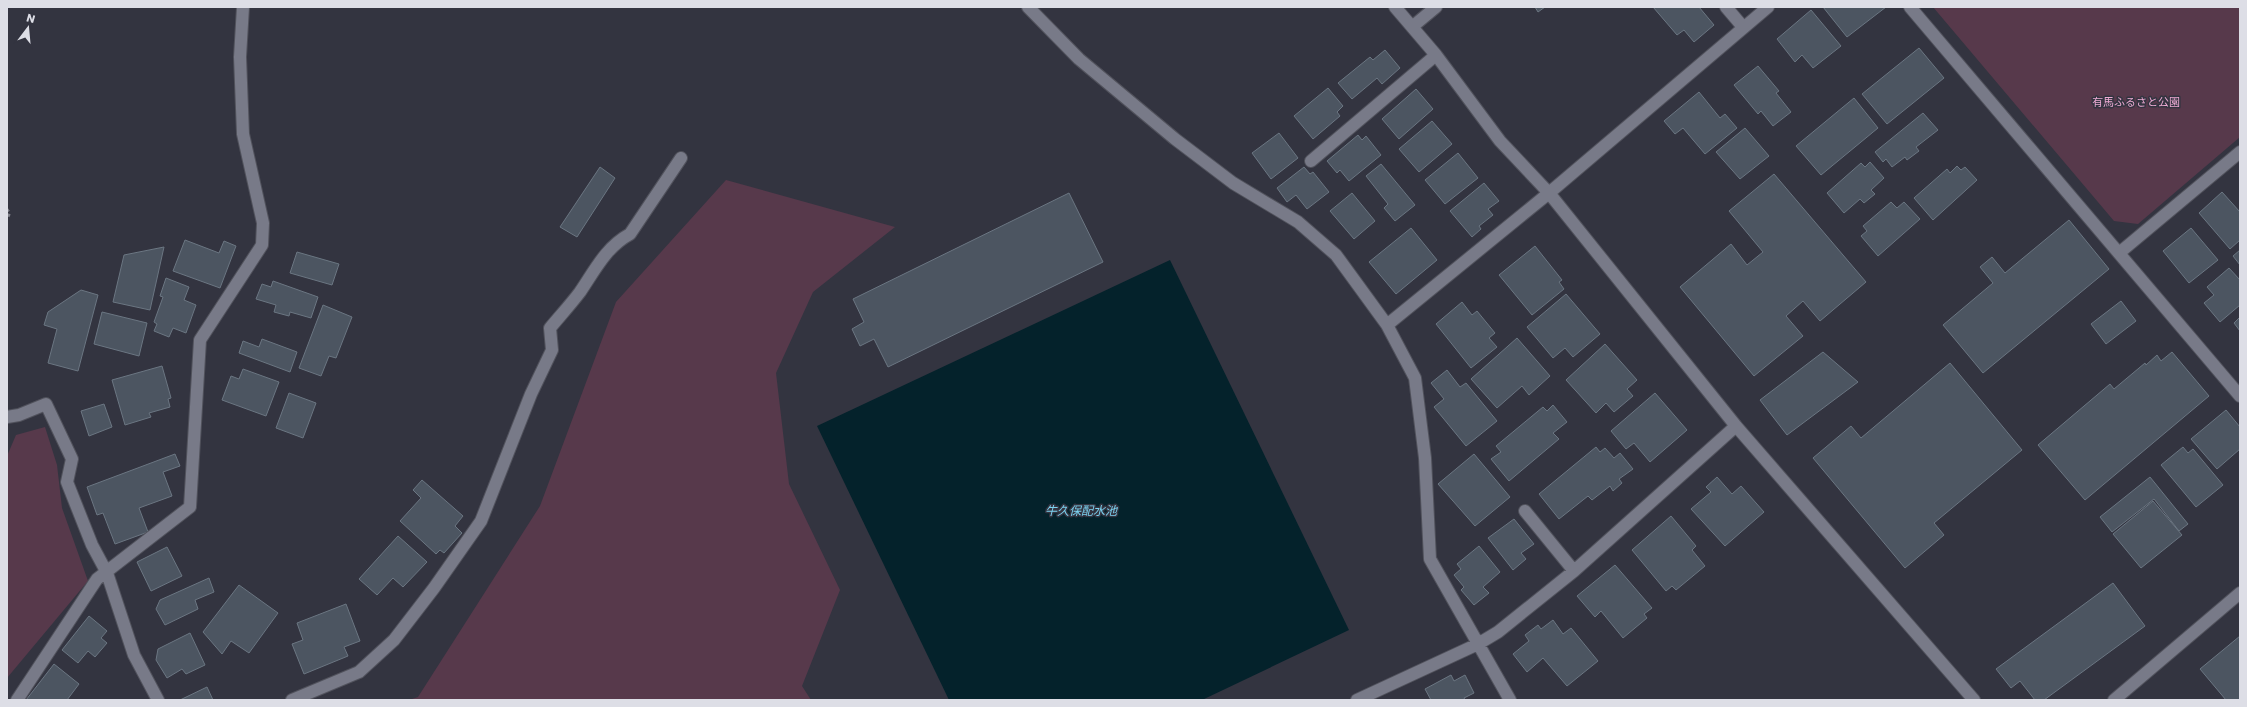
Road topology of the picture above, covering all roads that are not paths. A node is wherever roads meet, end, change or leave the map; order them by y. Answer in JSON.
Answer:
{"nodes":[{"id":1,"x":243,"y":7,"type":"edge"},
{"id":2,"x":1028,"y":7,"type":"edge"},
{"id":3,"x":1395,"y":7,"type":"edge"},
{"id":4,"x":1436,"y":7,"type":"edge"},
{"id":5,"x":1726,"y":7,"type":"edge"},
{"id":6,"x":1768,"y":7,"type":"edge"},
{"id":7,"x":1910,"y":7,"type":"edge"},
{"id":8,"x":1412,"y":27,"type":"junction"},
{"id":9,"x":1743,"y":27,"type":"junction"},
{"id":10,"x":1436,"y":55,"type":"junction"},
{"id":11,"x":2240,"y":152,"type":"edge"},
{"id":12,"x":681,"y":158,"type":"dead end"},
{"id":13,"x":1311,"y":161,"type":"dead end"},
{"id":14,"x":1549,"y":193,"type":"junction"},
{"id":15,"x":2119,"y":253,"type":"junction"},
{"id":16,"x":1387,"y":325,"type":"junction"},
{"id":17,"x":2240,"y":396,"type":"edge"},
{"id":18,"x":7,"y":417,"type":"edge"},
{"id":19,"x":1736,"y":426,"type":"junction"},
{"id":20,"x":1525,"y":511,"type":"dead end"},
{"id":21,"x":1574,"y":571,"type":"junction"},
{"id":22,"x":107,"y":573,"type":"junction"},
{"id":23,"x":2240,"y":593,"type":"edge"},
{"id":24,"x":1478,"y":644,"type":"junction"},
{"id":25,"x":17,"y":700,"type":"edge"},
{"id":26,"x":158,"y":700,"type":"edge"},
{"id":27,"x":292,"y":700,"type":"edge"},
{"id":28,"x":1357,"y":700,"type":"edge"},
{"id":29,"x":1510,"y":700,"type":"edge"},
{"id":30,"x":1974,"y":700,"type":"edge"},
{"id":31,"x":2114,"y":700,"type":"edge"}],
"edges":[{"from":1,"to":22,"type":"street"},
{"from":2,"to":16,"type":"street"},
{"from":3,"to":8,"type":"street"},
{"from":4,"to":8,"type":"street"},
{"from":5,"to":9,"type":"street"},
{"from":6,"to":9,"type":"street"},
{"from":7,"to":15,"type":"street"},
{"from":8,"to":10,"type":"street"},
{"from":9,"to":14,"type":"street"},
{"from":10,"to":13,"type":"street"},
{"from":10,"to":14,"type":"street"},
{"from":11,"to":15,"type":"street"},
{"from":12,"to":27,"type":"street"},
{"from":14,"to":16,"type":"street"},
{"from":14,"to":19,"type":"street"},
{"from":15,"to":17,"type":"street"},
{"from":16,"to":24,"type":"street"},
{"from":18,"to":22,"type":"street"},
{"from":19,"to":21,"type":"street"},
{"from":19,"to":30,"type":"street"},
{"from":20,"to":21,"type":"street"},
{"from":21,"to":24,"type":"street"},
{"from":22,"to":25,"type":"street"},
{"from":22,"to":26,"type":"street"},
{"from":23,"to":31,"type":"street"},
{"from":24,"to":28,"type":"street"},
{"from":24,"to":29,"type":"street"}]}
